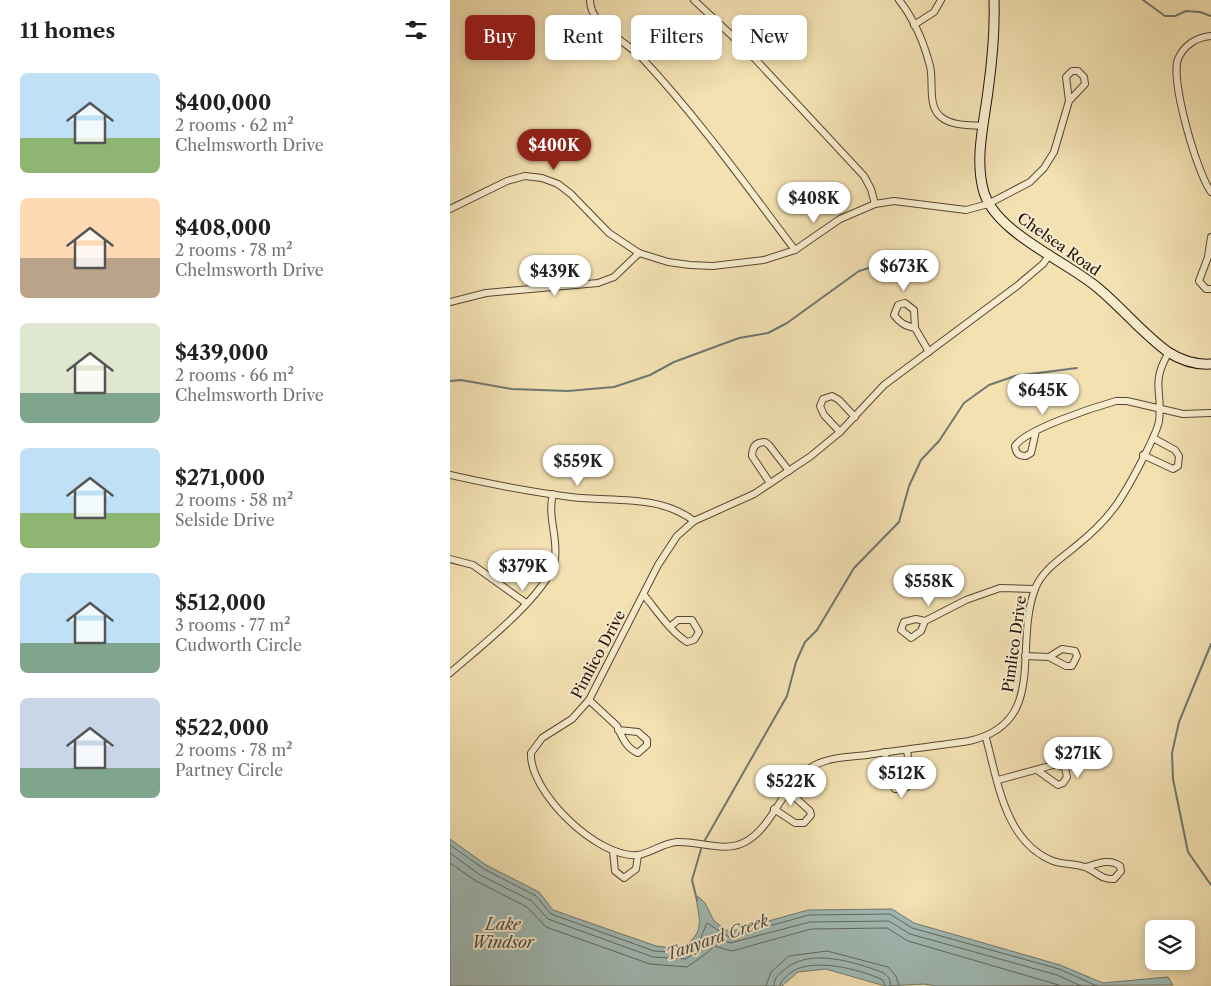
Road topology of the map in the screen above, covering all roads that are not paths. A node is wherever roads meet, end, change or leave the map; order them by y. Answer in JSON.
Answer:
{"nodes":[{"id":1,"x":590,"y":0,"type":"edge"},
{"id":2,"x":694,"y":0,"type":"edge"},
{"id":3,"x":910,"y":0,"type":"edge"},
{"id":4,"x":940,"y":0,"type":"edge"},
{"id":5,"x":994,"y":0,"type":"edge"},
{"id":6,"x":901,"y":3,"type":"edge"},
{"id":7,"x":914,"y":24,"type":"junction"},
{"id":8,"x":1211,"y":36,"type":"edge"},
{"id":9,"x":1069,"y":101,"type":"dead end"},
{"id":10,"x":982,"y":126,"type":"junction"},
{"id":11,"x":1211,"y":192,"type":"edge"},
{"id":12,"x":875,"y":204,"type":"junction"},
{"id":13,"x":988,"y":204,"type":"junction"},
{"id":14,"x":450,"y":209,"type":"edge"},
{"id":15,"x":1211,"y":237,"type":"edge"},
{"id":16,"x":794,"y":250,"type":"junction"},
{"id":17,"x":639,"y":252,"type":"junction"},
{"id":18,"x":1050,"y":254,"type":"junction"},
{"id":19,"x":1210,"y":260,"type":"edge"},
{"id":20,"x":1211,"y":289,"type":"edge"},
{"id":21,"x":450,"y":302,"type":"edge"},
{"id":22,"x":915,"y":328,"type":"dead end"},
{"id":23,"x":929,"y":352,"type":"junction"},
{"id":24,"x":1169,"y":352,"type":"junction"},
{"id":25,"x":1211,"y":364,"type":"edge"},
{"id":26,"x":1160,"y":407,"type":"junction"},
{"id":27,"x":1211,"y":413,"type":"edge"},
{"id":28,"x":855,"y":417,"type":"junction"},
{"id":29,"x":1036,"y":431,"type":"dead end"},
{"id":30,"x":840,"y":432,"type":"junction"},
{"id":31,"x":1153,"y":438,"type":"junction"},
{"id":32,"x":1143,"y":455,"type":"junction"},
{"id":33,"x":789,"y":471,"type":"junction"},
{"id":34,"x":450,"y":475,"type":"edge"},
{"id":35,"x":770,"y":483,"type":"junction"},
{"id":36,"x":553,"y":494,"type":"junction"},
{"id":37,"x":694,"y":521,"type":"junction"},
{"id":38,"x":450,"y":559,"type":"edge"},
{"id":39,"x":1035,"y":589,"type":"junction"},
{"id":40,"x":644,"y":595,"type":"junction"},
{"id":41,"x":526,"y":604,"type":"junction"},
{"id":42,"x":925,"y":621,"type":"dead end"},
{"id":43,"x":670,"y":627,"type":"junction"},
{"id":44,"x":1025,"y":656,"type":"junction"},
{"id":45,"x":1049,"y":657,"type":"dead end"},
{"id":46,"x":450,"y":673,"type":"edge"},
{"id":47,"x":590,"y":700,"type":"junction"},
{"id":48,"x":618,"y":730,"type":"junction"},
{"id":49,"x":986,"y":738,"type":"junction"},
{"id":50,"x":907,"y":750,"type":"junction"},
{"id":51,"x":885,"y":752,"type":"junction"},
{"id":52,"x":1037,"y":770,"type":"dead end"},
{"id":53,"x":998,"y":780,"type":"junction"},
{"id":54,"x":788,"y":790,"type":"junction"},
{"id":55,"x":774,"y":809,"type":"junction"},
{"id":56,"x":613,"y":851,"type":"junction"},
{"id":57,"x":638,"y":855,"type":"junction"},
{"id":58,"x":1086,"y":867,"type":"junction"}],
"edges":[{"from":1,"to":16,"type":"street"},
{"from":2,"to":12,"type":"street"},
{"from":3,"to":6,"type":"street"},
{"from":4,"to":7,"type":"street"},
{"from":5,"to":10,"type":"street","name":"Chelsea Road"},
{"from":6,"to":7,"type":"street"},
{"from":7,"to":10,"type":"street"},
{"from":8,"to":11,"type":"street"},
{"from":9,"to":13,"type":"street"},
{"from":10,"to":13,"type":"street","name":"Chelsea Road"},
{"from":12,"to":13,"type":"street"},
{"from":12,"to":16,"type":"street"},
{"from":13,"to":18,"type":"street","name":"Chelsea Road"},
{"from":14,"to":17,"type":"street"},
{"from":15,"to":19,"type":"street"},
{"from":16,"to":17,"type":"street"},
{"from":17,"to":21,"type":"street"},
{"from":18,"to":23,"type":"street","name":"Pimlico Drive"},
{"from":18,"to":24,"type":"street","name":"Chelsea Road"},
{"from":19,"to":20,"type":"street"},
{"from":22,"to":23,"type":"street"},
{"from":23,"to":28,"type":"street","name":"Pimlico Drive"},
{"from":24,"to":25,"type":"street","name":"Chelsea Road"},
{"from":24,"to":26,"type":"street","name":"Pimlico Drive"},
{"from":26,"to":27,"type":"street"},
{"from":26,"to":29,"type":"street"},
{"from":26,"to":31,"type":"street","name":"Pimlico Drive"},
{"from":28,"to":30,"type":"street","name":"Pimlico Drive"},
{"from":28,"to":30,"type":"street"},
{"from":30,"to":33,"type":"street","name":"Pimlico Drive"},
{"from":31,"to":32,"type":"street","name":"Pimlico Drive"},
{"from":31,"to":32,"type":"street"},
{"from":32,"to":39,"type":"street","name":"Pimlico Drive"},
{"from":33,"to":35,"type":"street","name":"Pimlico Drive"},
{"from":33,"to":35,"type":"street"},
{"from":34,"to":36,"type":"street"},
{"from":35,"to":37,"type":"street","name":"Pimlico Drive"},
{"from":36,"to":37,"type":"street"},
{"from":36,"to":41,"type":"street"},
{"from":37,"to":40,"type":"street","name":"Pimlico Drive"},
{"from":38,"to":41,"type":"street"},
{"from":39,"to":42,"type":"street"},
{"from":39,"to":44,"type":"street","name":"Pimlico Drive"},
{"from":40,"to":43,"type":"street"},
{"from":40,"to":47,"type":"street","name":"Pimlico Drive"},
{"from":41,"to":46,"type":"street"},
{"from":43,"to":43,"type":"street"},
{"from":44,"to":45,"type":"street"},
{"from":44,"to":49,"type":"street","name":"Pimlico Drive"},
{"from":47,"to":48,"type":"street"},
{"from":47,"to":56,"type":"street","name":"Pimlico Drive"},
{"from":48,"to":48,"type":"street"},
{"from":49,"to":50,"type":"street","name":"Pimlico Drive"},
{"from":49,"to":53,"type":"street"},
{"from":50,"to":51,"type":"street","name":"Pimlico Drive"},
{"from":50,"to":51,"type":"street"},
{"from":51,"to":54,"type":"street","name":"Pimlico Drive"},
{"from":52,"to":53,"type":"street"},
{"from":53,"to":58,"type":"street"},
{"from":54,"to":55,"type":"street","name":"Pimlico Drive"},
{"from":54,"to":55,"type":"street"},
{"from":55,"to":57,"type":"street","name":"Pimlico Drive"},
{"from":56,"to":57,"type":"street","name":"Pimlico Drive"},
{"from":56,"to":57,"type":"street"},
{"from":58,"to":58,"type":"street"}]}
